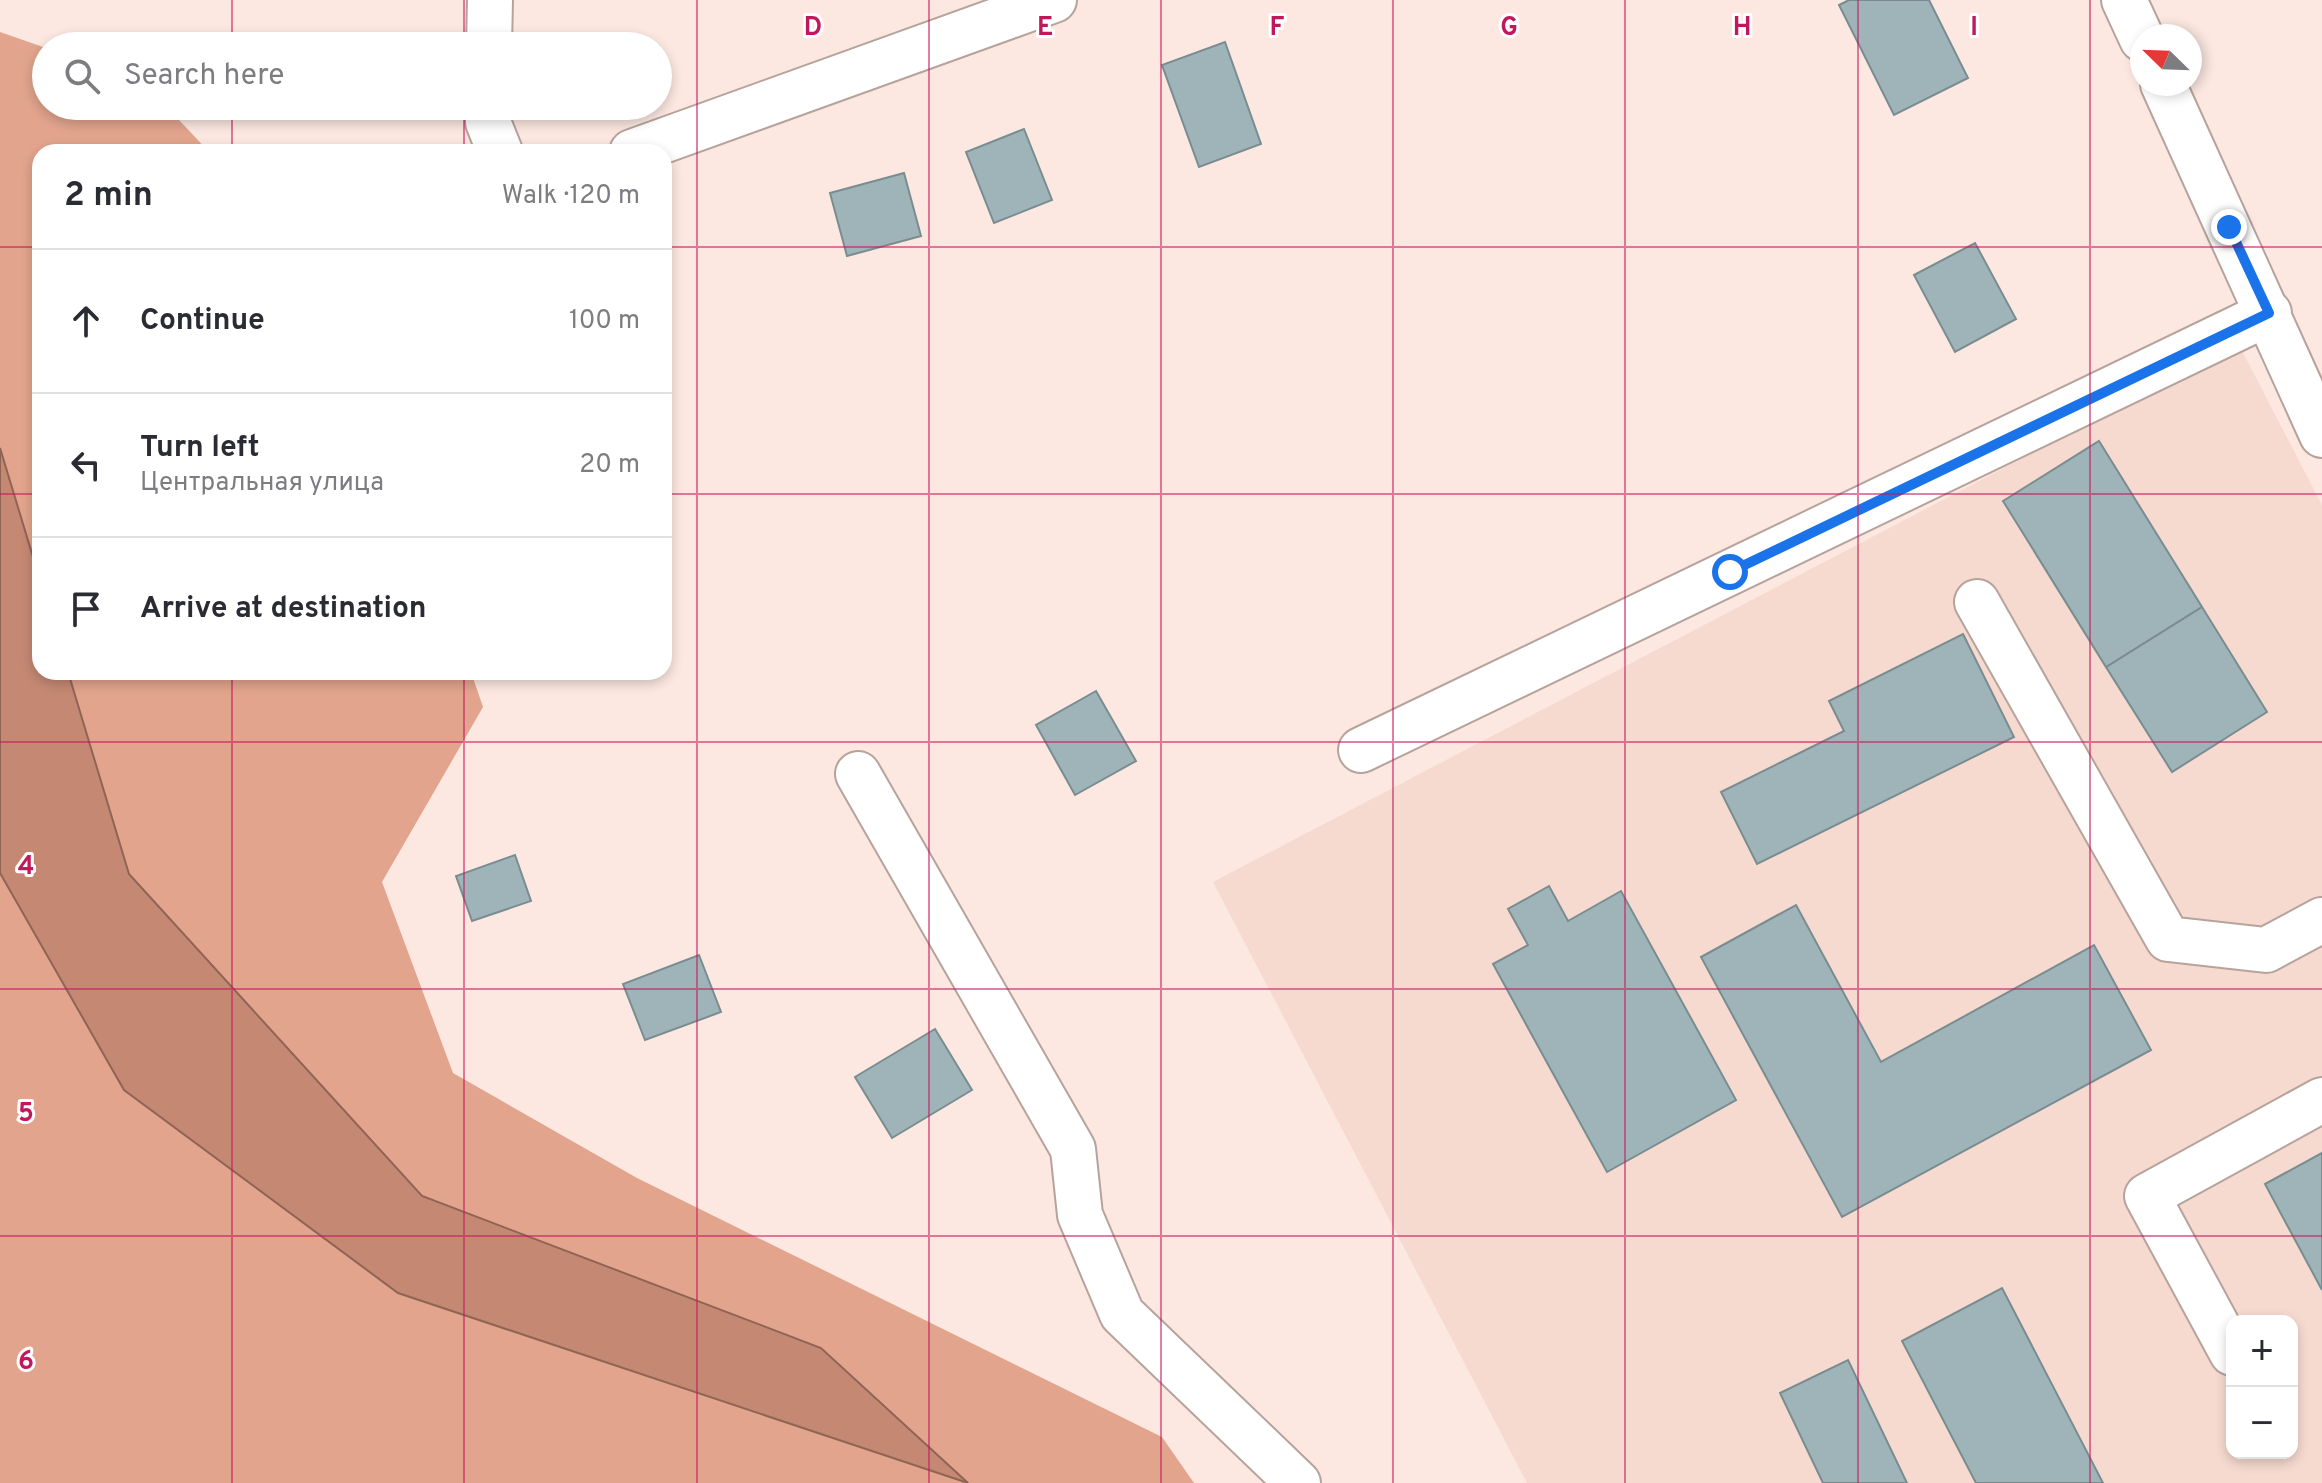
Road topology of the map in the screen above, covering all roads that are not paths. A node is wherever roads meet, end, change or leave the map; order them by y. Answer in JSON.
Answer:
{"nodes":[{"id":1,"x":490,"y":0,"type":"edge"},
{"id":2,"x":1054,"y":0,"type":"edge"},
{"id":3,"x":2124,"y":0,"type":"edge"},
{"id":4,"x":2135,"y":24,"type":"edge"},
{"id":5,"x":489,"y":32,"type":"edge"},
{"id":6,"x":2169,"y":96,"type":"edge"},
{"id":7,"x":488,"y":120,"type":"edge"},
{"id":8,"x":497,"y":144,"type":"edge"},
{"id":9,"x":654,"y":144,"type":"edge"},
{"id":10,"x":2269,"y":313,"type":"junction"},
{"id":11,"x":2322,"y":435,"type":"edge"},
{"id":12,"x":1977,"y":602,"type":"dead end"},
{"id":13,"x":1361,"y":750,"type":"dead end"},
{"id":14,"x":858,"y":774,"type":"dead end"},
{"id":15,"x":2322,"y":920,"type":"edge"},
{"id":16,"x":2322,"y":1100,"type":"edge"},
{"id":17,"x":2226,"y":1342,"type":"edge"},
{"id":18,"x":1298,"y":1483,"type":"edge"}],
"edges":[{"from":1,"to":5,"type":"street"},
{"from":2,"to":9,"type":"street"},
{"from":3,"to":4,"type":"street"},
{"from":6,"to":10,"type":"street"},
{"from":7,"to":8,"type":"street"},
{"from":10,"to":11,"type":"street"},
{"from":10,"to":13,"type":"street"},
{"from":12,"to":15,"type":"street"},
{"from":14,"to":18,"type":"street"},
{"from":16,"to":17,"type":"street"}]}
